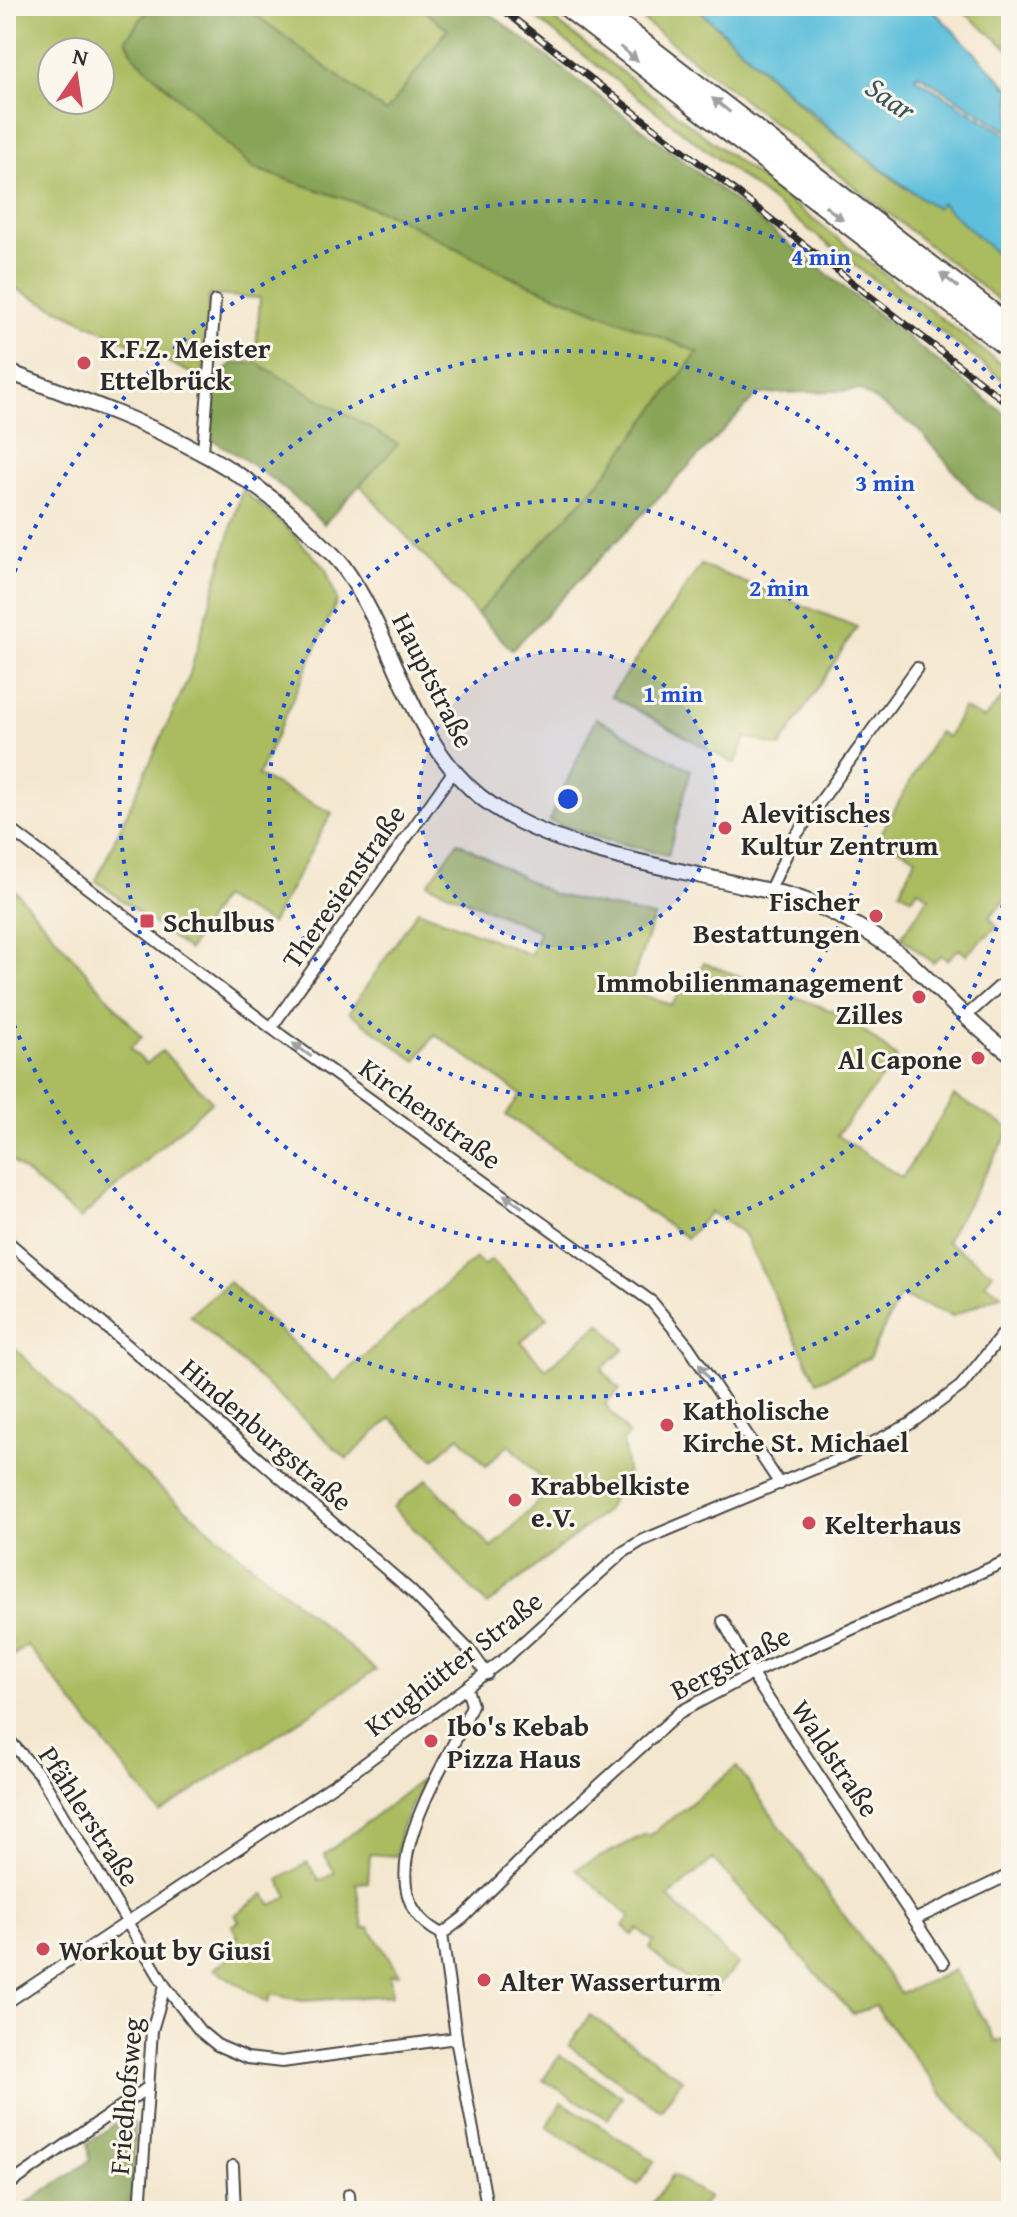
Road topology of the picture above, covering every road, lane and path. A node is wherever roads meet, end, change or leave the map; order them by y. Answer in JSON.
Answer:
{"nodes":[{"id":1,"x":567,"y":6,"type":"edge"},
{"id":2,"x":594,"y":6,"type":"edge"},
{"id":3,"x":215,"y":301,"type":"dead end"},
{"id":4,"x":1011,"y":328,"type":"edge"},
{"id":5,"x":1011,"y":349,"type":"edge"},
{"id":6,"x":6,"y":371,"type":"edge"},
{"id":7,"x":203,"y":451,"type":"junction"},
{"id":8,"x":917,"y":668,"type":"dead end"},
{"id":9,"x":453,"y":772,"type":"junction"},
{"id":10,"x":6,"y":826,"type":"edge"},
{"id":11,"x":769,"y":892,"type":"junction"},
{"id":12,"x":1011,"y":976,"type":"edge"},
{"id":13,"x":965,"y":1017,"type":"junction"},
{"id":14,"x":271,"y":1028,"type":"junction"},
{"id":15,"x":1011,"y":1054,"type":"edge"},
{"id":16,"x":6,"y":1240,"type":"edge"},
{"id":17,"x":1010,"y":1328,"type":"edge"},
{"id":18,"x":780,"y":1484,"type":"junction"},
{"id":19,"x":1011,"y":1559,"type":"edge"},
{"id":20,"x":723,"y":1621,"type":"dead end"},
{"id":21,"x":751,"y":1673,"type":"junction"},
{"id":22,"x":487,"y":1674,"type":"junction"},
{"id":23,"x":467,"y":1689,"type":"junction"},
{"id":24,"x":6,"y":1737,"type":"edge"},
{"id":25,"x":1011,"y":1874,"type":"edge"},
{"id":26,"x":916,"y":1919,"type":"junction"},
{"id":27,"x":129,"y":1924,"type":"junction"},
{"id":28,"x":442,"y":1934,"type":"junction"},
{"id":29,"x":943,"y":1963,"type":"dead end"},
{"id":30,"x":165,"y":1986,"type":"junction"},
{"id":31,"x":6,"y":2003,"type":"edge"},
{"id":32,"x":456,"y":2038,"type":"junction"},
{"id":33,"x":147,"y":2088,"type":"junction"},
{"id":34,"x":233,"y":2166,"type":"dead end"},
{"id":35,"x":6,"y":2187,"type":"edge"},
{"id":36,"x":349,"y":2194,"type":"dead end"},
{"id":37,"x":140,"y":2211,"type":"edge"},
{"id":38,"x":235,"y":2211,"type":"edge"},
{"id":39,"x":350,"y":2211,"type":"edge"},
{"id":40,"x":488,"y":2211,"type":"edge"}],
"edges":[{"from":1,"to":5,"type":"highway","one_way":true},
{"from":4,"to":2,"type":"highway","one_way":true},
{"from":3,"to":7,"type":"street"},
{"from":6,"to":7,"type":"main road","name":"Hauptstraße"},
{"from":7,"to":9,"type":"main road","name":"Hauptstraße"},
{"from":8,"to":11,"type":"street"},
{"from":9,"to":11,"type":"main road","name":"Hauptstraße"},
{"from":9,"to":14,"type":"street","name":"Theresienstraße"},
{"from":10,"to":14,"type":"street","name":"Kirchenstraße"},
{"from":11,"to":13,"type":"main road","name":"Hauptstraße"},
{"from":12,"to":13,"type":"street"},
{"from":13,"to":15,"type":"main road","name":"Hauptstraße"},
{"from":18,"to":14,"type":"street","name":"Kirchenstraße","one_way":true},
{"from":16,"to":22,"type":"street","name":"Hindenburgstraße"},
{"from":17,"to":18,"type":"street","name":"Krughütter Straße"},
{"from":18,"to":22,"type":"street","name":"Krughütter Straße"},
{"from":19,"to":21,"type":"street","name":"Bergstraße"},
{"from":20,"to":21,"type":"street","name":"Waldstraße"},
{"from":21,"to":26,"type":"street","name":"Waldstraße"},
{"from":21,"to":28,"type":"street","name":"Bergstraße"},
{"from":22,"to":23,"type":"street","name":"Krughütter Straße"},
{"from":23,"to":27,"type":"street","name":"Krughütter Straße"},
{"from":23,"to":28,"type":"street"},
{"from":24,"to":27,"type":"street","name":"Pfählerstraße"},
{"from":25,"to":26,"type":"street"},
{"from":26,"to":29,"type":"street","name":"Waldstraße"},
{"from":27,"to":30,"type":"street","name":"Pfählerstraße"},
{"from":27,"to":31,"type":"street","name":"Krughütter Straße"},
{"from":28,"to":32,"type":"street"},
{"from":30,"to":32,"type":"street","name":"Pfählerstraße"},
{"from":30,"to":33,"type":"street","name":"Friedhofsweg"},
{"from":32,"to":40,"type":"street"},
{"from":33,"to":35,"type":"street"},
{"from":33,"to":37,"type":"street","name":"Friedhofsweg"},
{"from":34,"to":38,"type":"street"},
{"from":36,"to":39,"type":"street"}]}
